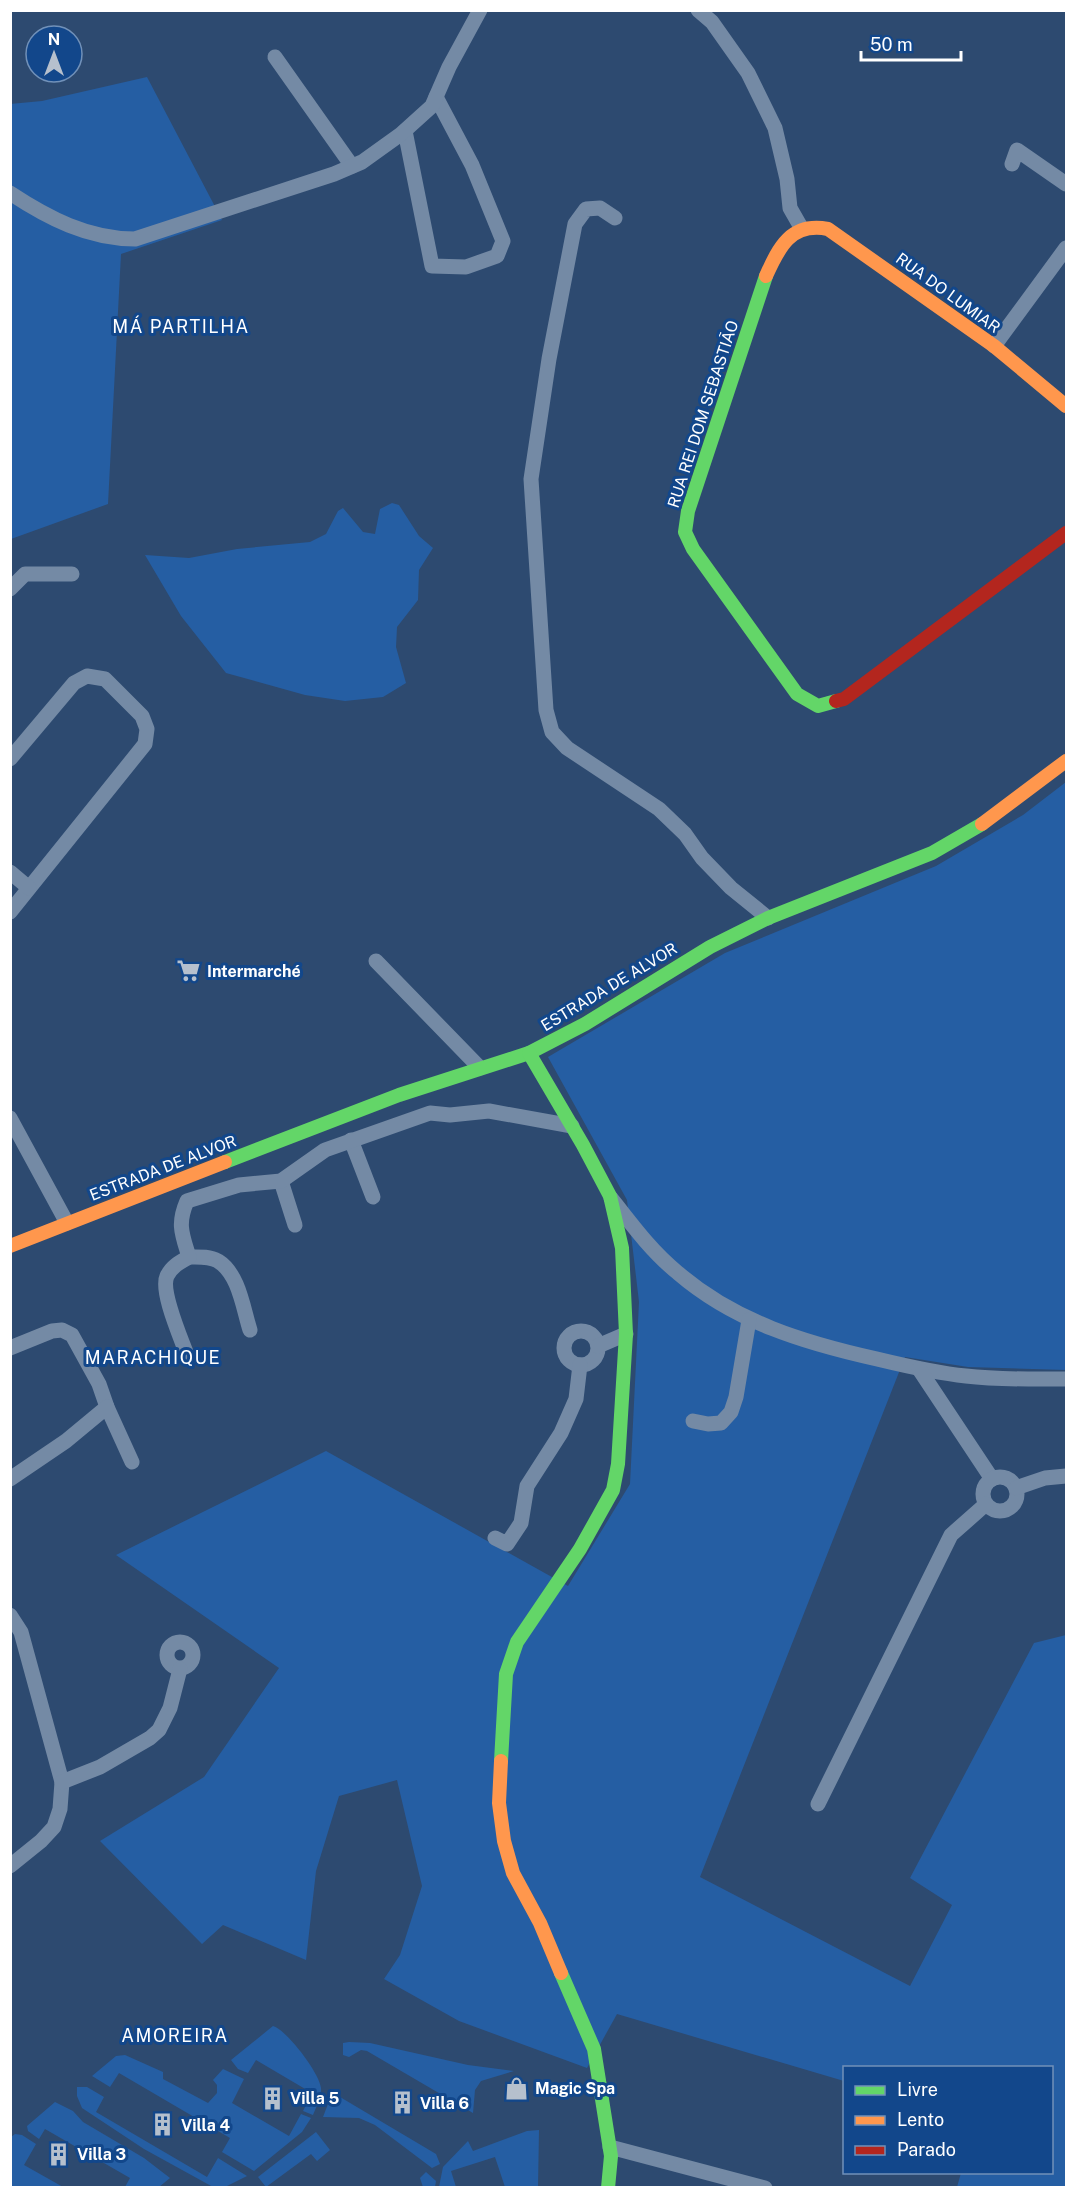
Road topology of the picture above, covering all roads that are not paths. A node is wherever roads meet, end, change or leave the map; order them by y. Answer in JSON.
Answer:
{"nodes":[{"id":1,"x":480,"y":10,"type":"edge"},
{"id":2,"x":698,"y":10,"type":"edge"},
{"id":3,"x":275,"y":57,"type":"dead end"},
{"id":4,"x":436,"y":97,"type":"junction"},
{"id":5,"x":405,"y":131,"type":"junction"},
{"id":6,"x":1012,"y":164,"type":"dead end"},
{"id":7,"x":352,"y":166,"type":"junction"},
{"id":8,"x":1066,"y":184,"type":"edge"},
{"id":9,"x":10,"y":193,"type":"edge"},
{"id":10,"x":615,"y":218,"type":"dead end"},
{"id":11,"x":802,"y":229,"type":"junction"},
{"id":12,"x":1066,"y":248,"type":"edge"},
{"id":13,"x":1060,"y":271,"type":"edge"},
{"id":14,"x":994,"y":346,"type":"junction"},
{"id":15,"x":1066,"y":405,"type":"edge"},
{"id":16,"x":1066,"y":534,"type":"edge"},
{"id":17,"x":72,"y":574,"type":"dead end"},
{"id":18,"x":10,"y":589,"type":"edge"},
{"id":19,"x":10,"y":759,"type":"edge"},
{"id":20,"x":1066,"y":761,"type":"edge"},
{"id":21,"x":10,"y":872,"type":"edge"},
{"id":22,"x":29,"y":888,"type":"junction"},
{"id":23,"x":10,"y":912,"type":"edge"},
{"id":24,"x":768,"y":918,"type":"junction"},
{"id":25,"x":376,"y":961,"type":"dead end"},
{"id":26,"x":529,"y":1053,"type":"junction"},
{"id":27,"x":480,"y":1068,"type":"junction"},
{"id":28,"x":10,"y":1118,"type":"edge"},
{"id":29,"x":572,"y":1126,"type":"junction"},
{"id":30,"x":351,"y":1140,"type":"junction"},
{"id":31,"x":281,"y":1181,"type":"junction"},
{"id":32,"x":609,"y":1196,"type":"junction"},
{"id":33,"x":372,"y":1197,"type":"dead end"},
{"id":34,"x":67,"y":1223,"type":"junction"},
{"id":35,"x":295,"y":1226,"type":"dead end"},
{"id":36,"x":10,"y":1246,"type":"edge"},
{"id":37,"x":189,"y":1257,"type":"junction"},
{"id":38,"x":749,"y":1320,"type":"junction"},
{"id":39,"x":250,"y":1330,"type":"dead end"},
{"id":40,"x":626,"y":1334,"type":"junction"},
{"id":41,"x":598,"y":1346,"type":"junction"},
{"id":42,"x":10,"y":1348,"type":"edge"},
{"id":43,"x":186,"y":1355,"type":"dead end"},
{"id":44,"x":580,"y":1365,"type":"junction"},
{"id":45,"x":919,"y":1369,"type":"junction"},
{"id":46,"x":1066,"y":1380,"type":"edge"},
{"id":47,"x":107,"y":1407,"type":"junction"},
{"id":48,"x":693,"y":1421,"type":"dead end"},
{"id":49,"x":132,"y":1462,"type":"dead end"},
{"id":50,"x":1066,"y":1476,"type":"edge"},
{"id":51,"x":10,"y":1479,"type":"edge"},
{"id":52,"x":992,"y":1479,"type":"junction"},
{"id":53,"x":1016,"y":1488,"type":"junction"},
{"id":54,"x":986,"y":1504,"type":"junction"},
{"id":55,"x":495,"y":1538,"type":"dead end"},
{"id":56,"x":10,"y":1615,"type":"edge"},
{"id":57,"x":180,"y":1668,"type":"dead end"},
{"id":58,"x":62,"y":1782,"type":"junction"},
{"id":59,"x":818,"y":1804,"type":"dead end"},
{"id":60,"x":10,"y":1866,"type":"edge"},
{"id":61,"x":609,"y":2147,"type":"junction"},
{"id":62,"x":608,"y":2187,"type":"edge"},
{"id":63,"x":765,"y":2187,"type":"edge"}],
"edges":[{"from":1,"to":4,"type":"street"},
{"from":2,"to":11,"type":"street"},
{"from":3,"to":7,"type":"street"},
{"from":4,"to":5,"type":"street"},
{"from":4,"to":5,"type":"street"},
{"from":5,"to":7,"type":"street"},
{"from":6,"to":8,"type":"street"},
{"from":7,"to":9,"type":"street"},
{"from":10,"to":24,"type":"street"},
{"from":11,"to":14,"type":"street","name":"RUA DO LUMIAR"},
{"from":11,"to":16,"type":"street","name":"RUA REI DOM SEBASTIÃO"},
{"from":12,"to":13,"type":"street"},
{"from":13,"to":14,"type":"street"},
{"from":14,"to":15,"type":"street","name":"RUA DO LUMIAR"},
{"from":17,"to":18,"type":"street"},
{"from":19,"to":22,"type":"street"},
{"from":20,"to":24,"type":"street","name":"ESTRADA DE ALVOR"},
{"from":21,"to":22,"type":"street"},
{"from":22,"to":23,"type":"street"},
{"from":24,"to":26,"type":"street","name":"ESTRADA DE ALVOR"},
{"from":25,"to":27,"type":"street"},
{"from":26,"to":27,"type":"street","name":"ESTRADA DE ALVOR"},
{"from":26,"to":29,"type":"street"},
{"from":27,"to":34,"type":"street","name":"ESTRADA DE ALVOR"},
{"from":28,"to":34,"type":"street"},
{"from":29,"to":30,"type":"street"},
{"from":29,"to":32,"type":"street"},
{"from":30,"to":31,"type":"street"},
{"from":30,"to":33,"type":"street"},
{"from":31,"to":35,"type":"street"},
{"from":31,"to":37,"type":"street"},
{"from":32,"to":38,"type":"street"},
{"from":32,"to":40,"type":"street"},
{"from":34,"to":36,"type":"street","name":"ESTRADA DE ALVOR"},
{"from":37,"to":39,"type":"street"},
{"from":37,"to":43,"type":"street"},
{"from":38,"to":45,"type":"street"},
{"from":38,"to":48,"type":"street"},
{"from":40,"to":41,"type":"street"},
{"from":40,"to":61,"type":"street"},
{"from":41,"to":44,"type":"street"},
{"from":41,"to":44,"type":"street"},
{"from":42,"to":47,"type":"street"},
{"from":44,"to":55,"type":"street"},
{"from":45,"to":46,"type":"street"},
{"from":45,"to":52,"type":"street"},
{"from":47,"to":49,"type":"street"},
{"from":47,"to":51,"type":"street"},
{"from":50,"to":53,"type":"street"},
{"from":52,"to":53,"type":"street"},
{"from":52,"to":54,"type":"street"},
{"from":53,"to":54,"type":"street"},
{"from":54,"to":59,"type":"street"},
{"from":56,"to":58,"type":"street"},
{"from":57,"to":58,"type":"street"},
{"from":58,"to":60,"type":"street"},
{"from":61,"to":62,"type":"street"},
{"from":61,"to":63,"type":"street"}]}
